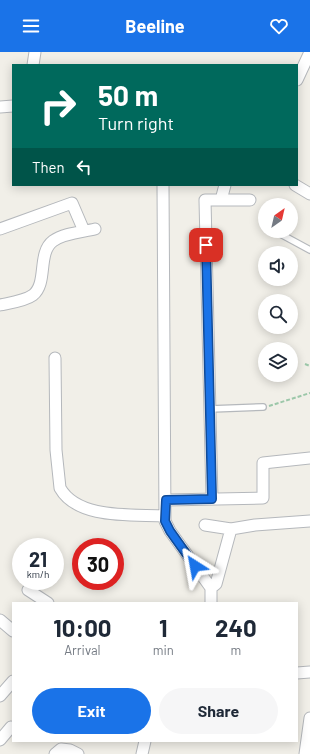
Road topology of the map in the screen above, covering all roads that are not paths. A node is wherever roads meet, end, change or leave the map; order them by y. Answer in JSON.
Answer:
{"nodes":[{"id":1,"x":35,"y":52,"type":"edge"},
{"id":2,"x":310,"y":52,"type":"edge"},
{"id":3,"x":32,"y":64,"type":"edge"},
{"id":4,"x":298,"y":78,"type":"edge"},
{"id":5,"x":12,"y":106,"type":"edge"},
{"id":6,"x":0,"y":107,"type":"edge"},
{"id":7,"x":163,"y":186,"type":"edge"},
{"id":8,"x":225,"y":186,"type":"edge"},
{"id":9,"x":297,"y":186,"type":"edge"},
{"id":10,"x":310,"y":194,"type":"edge"},
{"id":11,"x":221,"y":200,"type":"junction"},
{"id":12,"x":250,"y":200,"type":"dead end"},
{"id":13,"x":0,"y":229,"type":"edge"},
{"id":14,"x":288,"y":238,"type":"edge"},
{"id":15,"x":310,"y":250,"type":"edge"},
{"id":16,"x":0,"y":305,"type":"edge"},
{"id":17,"x":55,"y":358,"type":"dead end"},
{"id":18,"x":263,"y":408,"type":"road end"},
{"id":19,"x":210,"y":409,"type":"junction"},
{"id":20,"x":310,"y":458,"type":"edge"},
{"id":21,"x":212,"y":499,"type":"junction"},
{"id":22,"x":166,"y":500,"type":"junction"},
{"id":23,"x":165,"y":516,"type":"junction"},
{"id":24,"x":310,"y":521,"type":"edge"},
{"id":25,"x":205,"y":525,"type":"dead end"},
{"id":26,"x":232,"y":529,"type":"junction"},
{"id":27,"x":211,"y":588,"type":"junction"},
{"id":28,"x":28,"y":590,"type":"dead end"},
{"id":29,"x":46,"y":602,"type":"edge"},
{"id":30,"x":211,"y":602,"type":"edge"},
{"id":31,"x":0,"y":620,"type":"edge"},
{"id":32,"x":12,"y":630,"type":"edge"},
{"id":33,"x":310,"y":672,"type":"edge"},
{"id":34,"x":298,"y":673,"type":"edge"},
{"id":35,"x":12,"y":682,"type":"edge"},
{"id":36,"x":0,"y":696,"type":"edge"},
{"id":37,"x":310,"y":718,"type":"edge"},
{"id":38,"x":11,"y":727,"type":"dead end"},
{"id":39,"x":0,"y":740,"type":"edge"},
{"id":40,"x":145,"y":742,"type":"edge"},
{"id":41,"x":55,"y":754,"type":"edge"},
{"id":42,"x":78,"y":754,"type":"edge"},
{"id":43,"x":142,"y":754,"type":"edge"},
{"id":44,"x":305,"y":754,"type":"edge"}],
"edges":[{"from":1,"to":3,"type":"street"},
{"from":2,"to":4,"type":"street"},
{"from":5,"to":6,"type":"street"},
{"from":7,"to":22,"type":"street"},
{"from":8,"to":11,"type":"street"},
{"from":9,"to":10,"type":"street"},
{"from":11,"to":12,"type":"street"},
{"from":11,"to":19,"type":"street"},
{"from":13,"to":16,"type":"street"},
{"from":14,"to":15,"type":"lane"},
{"from":17,"to":23,"type":"street"},
{"from":18,"to":19,"type":"lane"},
{"from":19,"to":21,"type":"street"},
{"from":20,"to":21,"type":"street"},
{"from":21,"to":22,"type":"street"},
{"from":22,"to":23,"type":"street"},
{"from":23,"to":27,"type":"street"},
{"from":24,"to":26,"type":"street"},
{"from":25,"to":26,"type":"street"},
{"from":26,"to":27,"type":"street"},
{"from":27,"to":30,"type":"street"},
{"from":28,"to":29,"type":"street"},
{"from":31,"to":32,"type":"street"},
{"from":33,"to":34,"type":"street"},
{"from":35,"to":36,"type":"street"},
{"from":37,"to":44,"type":"street"},
{"from":38,"to":39,"type":"street"},
{"from":40,"to":43,"type":"street"},
{"from":41,"to":42,"type":"street"}]}
